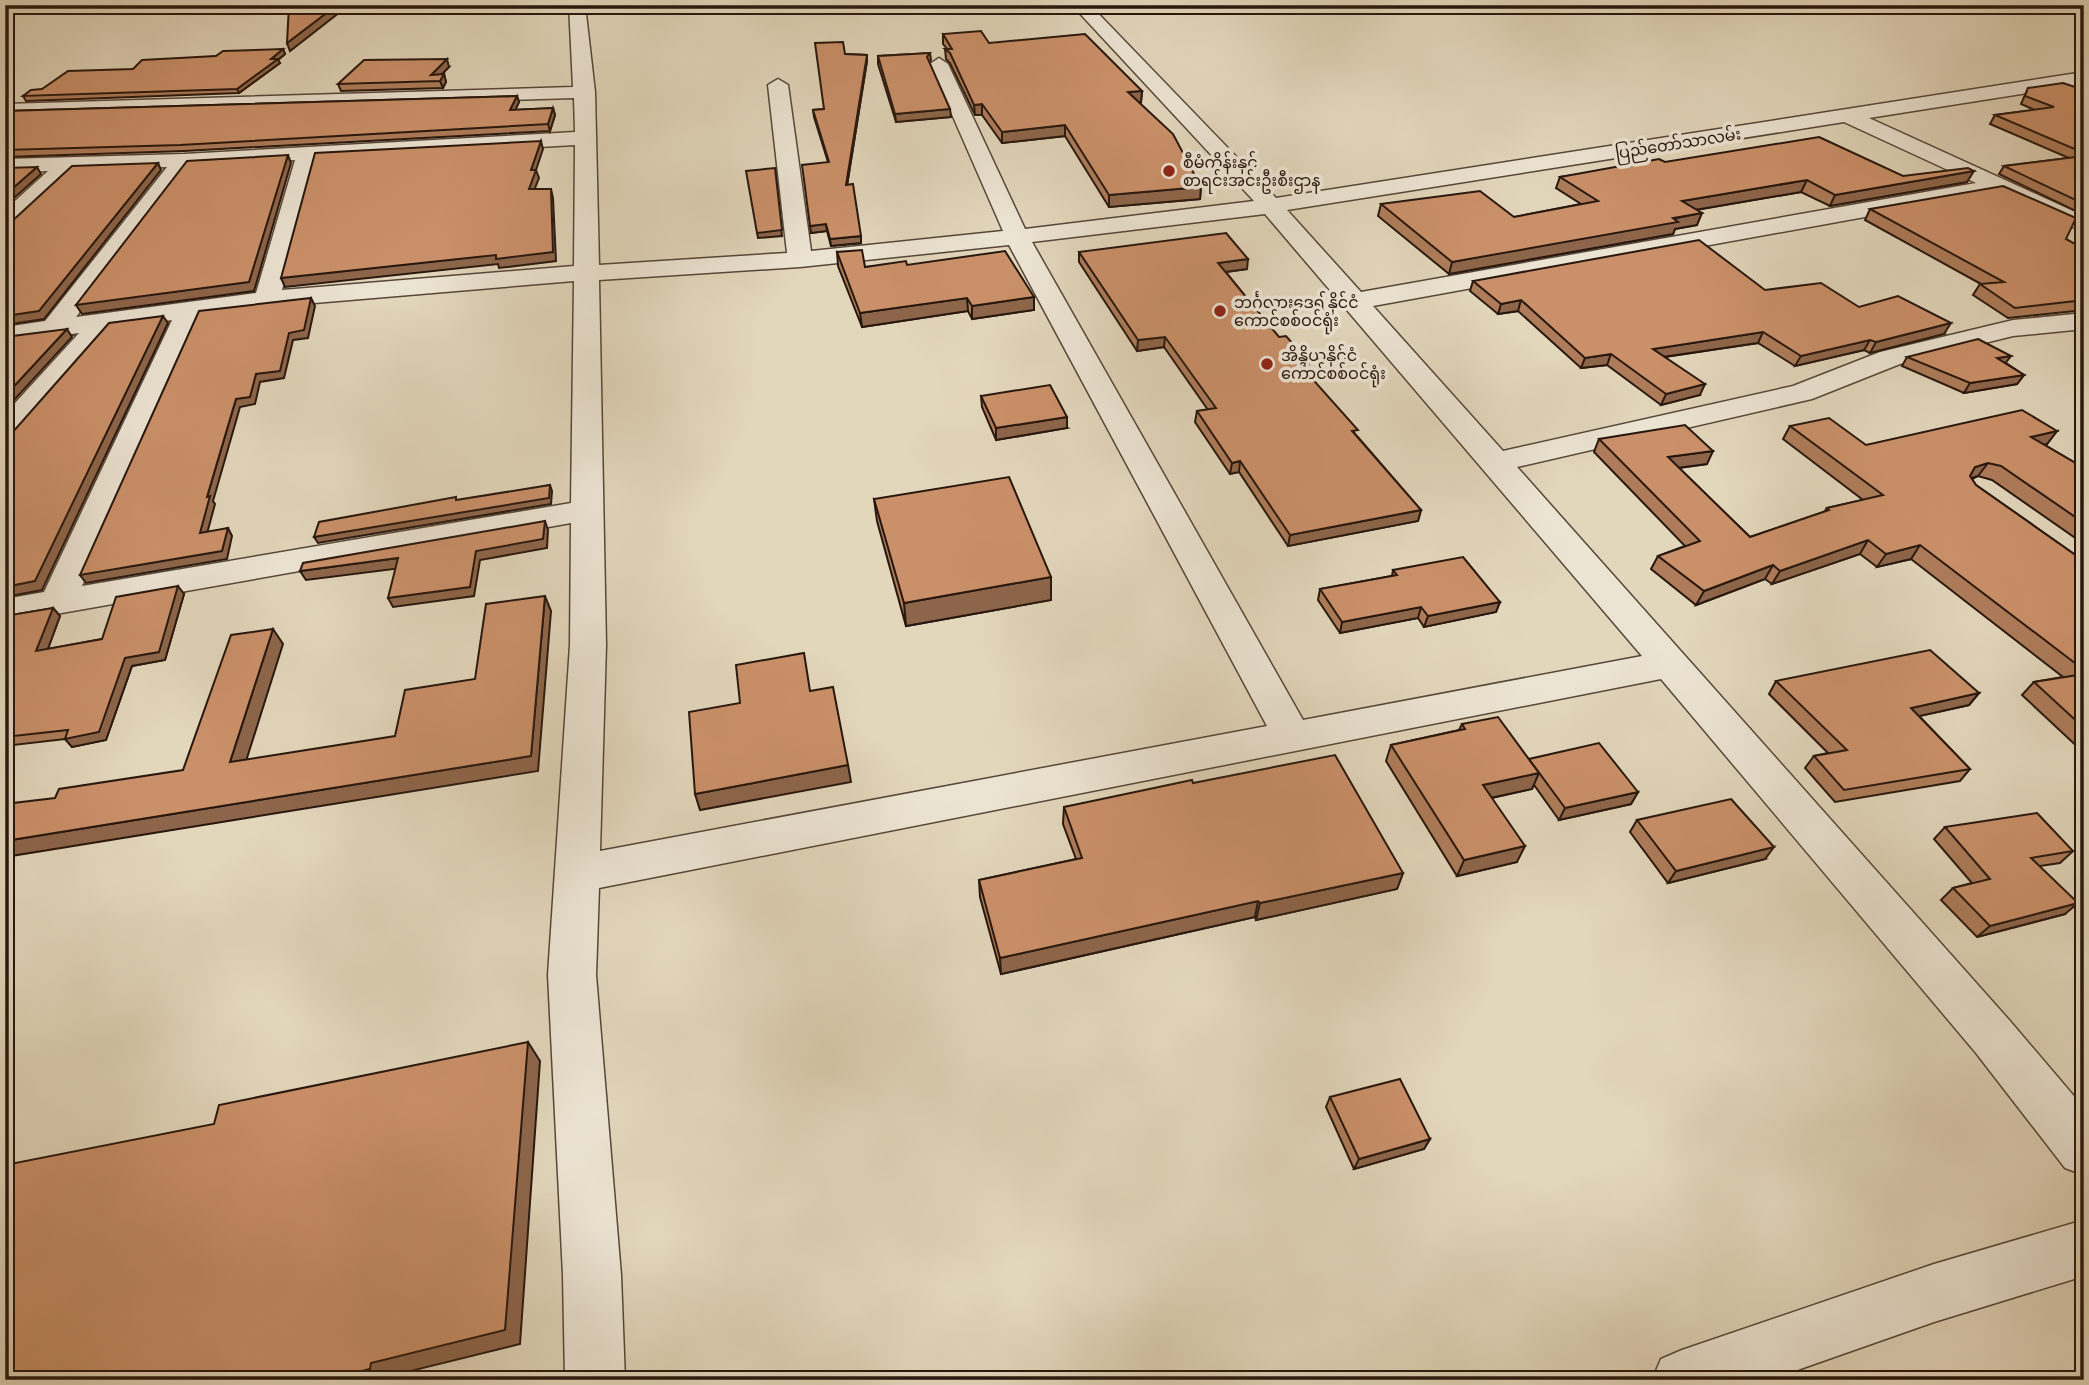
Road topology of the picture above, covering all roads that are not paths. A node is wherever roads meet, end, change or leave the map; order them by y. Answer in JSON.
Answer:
{"nodes":[{"id":1,"x":577,"y":5,"type":"edge"},
{"id":2,"x":1080,"y":5,"type":"edge"},
{"id":3,"x":939,"y":64,"type":"dead end"},
{"id":4,"x":2084,"y":78,"type":"edge"},
{"id":5,"x":778,"y":85,"type":"dead end"},
{"id":6,"x":585,"y":92,"type":"junction"},
{"id":7,"x":5,"y":110,"type":"edge"},
{"id":8,"x":1848,"y":116,"type":"junction"},
{"id":9,"x":586,"y":138,"type":"junction"},
{"id":10,"x":308,"y":153,"type":"junction"},
{"id":11,"x":184,"y":160,"type":"junction"},
{"id":12,"x":69,"y":164,"type":"junction"},
{"id":13,"x":9,"y":168,"type":"edge"},
{"id":14,"x":1999,"y":186,"type":"junction"},
{"id":15,"x":1271,"y":206,"type":"junction"},
{"id":16,"x":5,"y":223,"type":"edge"},
{"id":17,"x":2084,"y":225,"type":"edge"},
{"id":18,"x":1017,"y":237,"type":"junction"},
{"id":19,"x":800,"y":260,"type":"junction"},
{"id":20,"x":585,"y":273,"type":"junction"},
{"id":21,"x":267,"y":299,"type":"junction"},
{"id":22,"x":1355,"y":301,"type":"junction"},
{"id":23,"x":190,"y":310,"type":"junction"},
{"id":24,"x":2084,"y":321,"type":"edge"},
{"id":25,"x":103,"y":322,"type":"junction"},
{"id":26,"x":54,"y":328,"type":"junction"},
{"id":27,"x":5,"y":335,"type":"edge"},
{"id":28,"x":5,"y":433,"type":"edge"},
{"id":29,"x":1496,"y":462,"type":"junction"},
{"id":30,"x":589,"y":510,"type":"junction"},
{"id":31,"x":58,"y":601,"type":"junction"},
{"id":32,"x":5,"y":611,"type":"edge"},
{"id":33,"x":1671,"y":664,"type":"junction"},
{"id":34,"x":1293,"y":737,"type":"junction"},
{"id":35,"x":577,"y":874,"type":"junction"},
{"id":36,"x":2084,"y":1149,"type":"edge"},
{"id":37,"x":2084,"y":1248,"type":"edge"},
{"id":38,"x":596,"y":1380,"type":"edge"},
{"id":39,"x":1682,"y":1380,"type":"edge"}],
"edges":[{"from":1,"to":6,"type":"street"},
{"from":2,"to":15,"type":"street"},
{"from":3,"to":18,"type":"street"},
{"from":4,"to":8,"type":"street","name":"ပြည်တော်သာလမ်း"},
{"from":5,"to":19,"type":"street"},
{"from":6,"to":7,"type":"street"},
{"from":6,"to":9,"type":"street"},
{"from":8,"to":14,"type":"street"},
{"from":8,"to":15,"type":"street","name":"ပြည်တော်သာလမ်း"},
{"from":9,"to":10,"type":"street"},
{"from":9,"to":20,"type":"street"},
{"from":10,"to":11,"type":"street"},
{"from":10,"to":21,"type":"street"},
{"from":11,"to":12,"type":"street"},
{"from":11,"to":26,"type":"street"},
{"from":12,"to":13,"type":"street"},
{"from":12,"to":16,"type":"street"},
{"from":14,"to":17,"type":"street"},
{"from":14,"to":22,"type":"street"},
{"from":15,"to":18,"type":"street","name":"ပြည်တော်သာလမ်း"},
{"from":15,"to":22,"type":"street"},
{"from":18,"to":19,"type":"street","name":"ပြည်တော်သာလမ်း"},
{"from":18,"to":34,"type":"street"},
{"from":19,"to":20,"type":"street","name":"ပြည်တော်သာလမ်း"},
{"from":20,"to":21,"type":"street","name":"ပြည်တော်သာလမ်း"},
{"from":20,"to":30,"type":"street"},
{"from":21,"to":23,"type":"street","name":"ပြည်တော်သာလမ်း"},
{"from":22,"to":29,"type":"street"},
{"from":23,"to":25,"type":"street","name":"ပြည်တော်သာလမ်း"},
{"from":23,"to":31,"type":"street"},
{"from":24,"to":29,"type":"street"},
{"from":25,"to":26,"type":"street","name":"ပြည်တော်သာလမ်း"},
{"from":25,"to":28,"type":"street"},
{"from":26,"to":27,"type":"street","name":"ပြည်တော်သာလမ်း"},
{"from":29,"to":33,"type":"street"},
{"from":30,"to":31,"type":"street"},
{"from":30,"to":35,"type":"street"},
{"from":31,"to":32,"type":"street"},
{"from":33,"to":34,"type":"street"},
{"from":33,"to":36,"type":"street"},
{"from":34,"to":35,"type":"street"},
{"from":35,"to":38,"type":"street"},
{"from":37,"to":39,"type":"street"}]}
